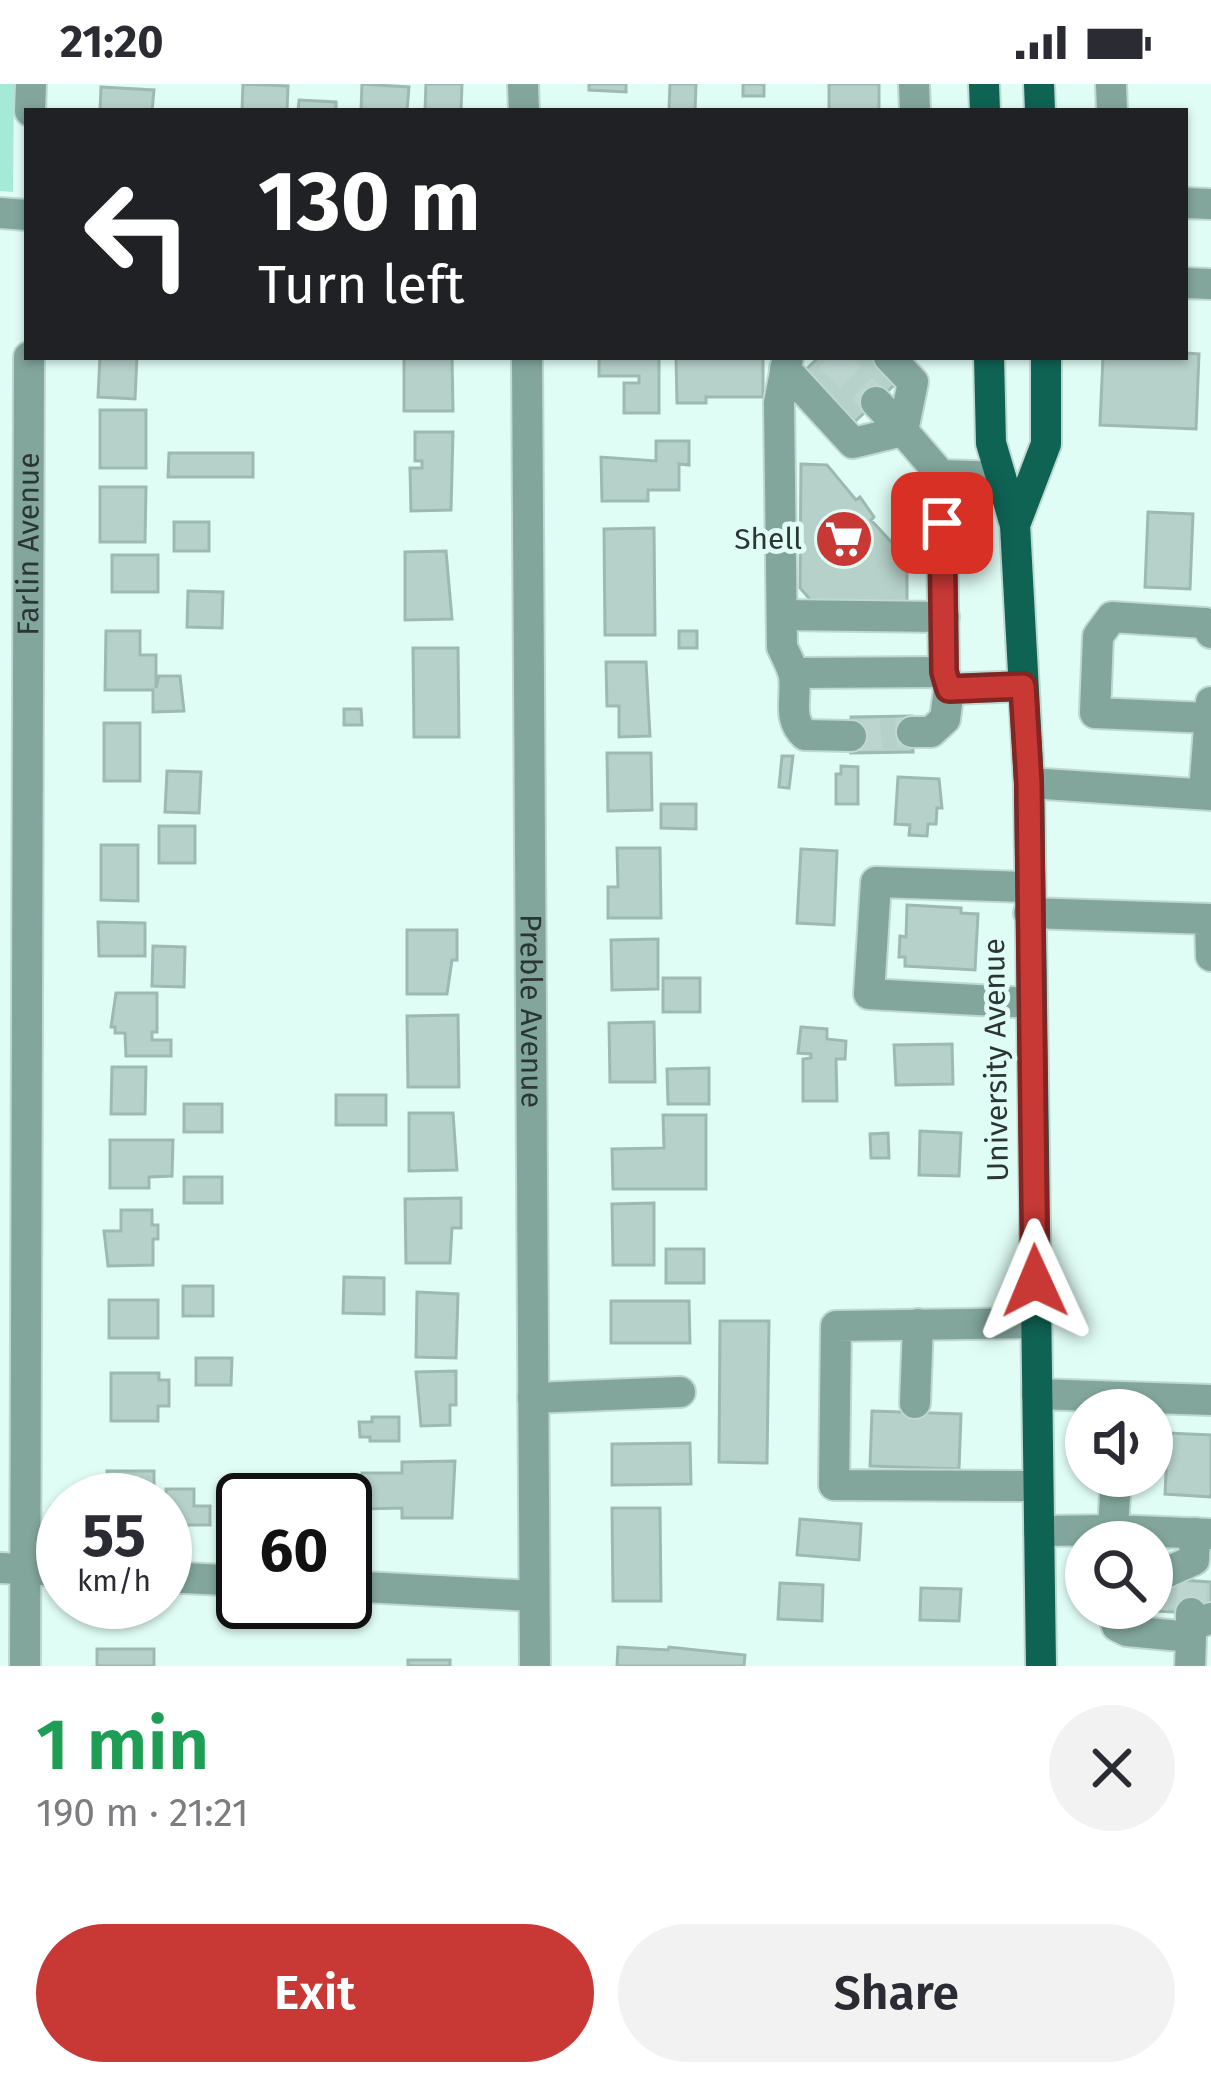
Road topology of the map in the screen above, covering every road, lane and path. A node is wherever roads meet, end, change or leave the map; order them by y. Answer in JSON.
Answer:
{"nodes":[{"id":1,"x":29,"y":360,"type":"edge"},
{"id":2,"x":526,"y":360,"type":"edge"},
{"id":3,"x":892,"y":360,"type":"edge"},
{"id":4,"x":989,"y":360,"type":"edge"},
{"id":5,"x":1046,"y":360,"type":"edge"},
{"id":6,"x":786,"y":363,"type":"edge"},
{"id":7,"x":876,"y":402,"type":"tunnel mouth"},
{"id":8,"x":903,"y":431,"type":"junction"},
{"id":9,"x":941,"y":475,"type":"junction"},
{"id":10,"x":1001,"y":477,"type":"junction"},
{"id":11,"x":1015,"y":525,"type":"junction"},
{"id":12,"x":782,"y":615,"type":"junction"},
{"id":13,"x":944,"y":617,"type":"junction"},
{"id":14,"x":1211,"y":634,"type":"edge"},
{"id":15,"x":794,"y":673,"type":"junction"},
{"id":16,"x":947,"y":680,"type":"junction"},
{"id":17,"x":1023,"y":686,"type":"junction"},
{"id":18,"x":1210,"y":709,"type":"edge"},
{"id":19,"x":912,"y":732,"type":"tunnel mouth"},
{"id":20,"x":851,"y":736,"type":"tunnel mouth"},
{"id":21,"x":1029,"y":783,"type":"junction"},
{"id":22,"x":1207,"y":793,"type":"edge"},
{"id":23,"x":1029,"y":900,"type":"junction"},
{"id":24,"x":1210,"y":919,"type":"edge"},
{"id":25,"x":1211,"y":956,"type":"edge"},
{"id":26,"x":1031,"y":1003,"type":"junction"},
{"id":27,"x":13,"y":1161,"type":"edge"},
{"id":28,"x":1036,"y":1323,"type":"junction"},
{"id":29,"x":918,"y":1324,"type":"junction"},
{"id":30,"x":680,"y":1392,"type":"dead end"},
{"id":31,"x":1036,"y":1394,"type":"junction"},
{"id":32,"x":533,"y":1398,"type":"junction"},
{"id":33,"x":1211,"y":1400,"type":"edge"},
{"id":34,"x":915,"y":1403,"type":"dead end"},
{"id":35,"x":1038,"y":1486,"type":"junction"},
{"id":36,"x":1039,"y":1531,"type":"junction"},
{"id":37,"x":1065,"y":1533,"type":"edge"},
{"id":38,"x":1201,"y":1556,"type":"edge"},
{"id":39,"x":13,"y":1569,"type":"edge"},
{"id":40,"x":1173,"y":1569,"type":"edge"},
{"id":41,"x":372,"y":1587,"type":"edge"},
{"id":42,"x":534,"y":1596,"type":"junction"},
{"id":43,"x":1123,"y":1629,"type":"edge"},
{"id":44,"x":1198,"y":1633,"type":"edge"},
{"id":45,"x":25,"y":1666,"type":"edge"},
{"id":46,"x":535,"y":1666,"type":"edge"},
{"id":47,"x":1041,"y":1666,"type":"edge"}],
"edges":[{"from":1,"to":27,"type":"street","name":"Farlin Avenue"},
{"from":2,"to":32,"type":"street","name":"Preble Avenue"},
{"from":3,"to":8,"type":"street"},
{"from":4,"to":10,"type":"main road","name":"University Avenue"},
{"from":5,"to":11,"type":"main road","name":"University Avenue"},
{"from":6,"to":8,"type":"street"},
{"from":6,"to":12,"type":"street"},
{"from":7,"to":8,"type":"street"},
{"from":8,"to":9,"type":"street"},
{"from":9,"to":10,"type":"street"},
{"from":9,"to":13,"type":"street"},
{"from":10,"to":11,"type":"main road","name":"University Avenue"},
{"from":11,"to":17,"type":"main road","name":"University Avenue"},
{"from":12,"to":13,"type":"street"},
{"from":12,"to":15,"type":"street"},
{"from":13,"to":16,"type":"street"},
{"from":14,"to":18,"type":"street"},
{"from":15,"to":16,"type":"street"},
{"from":15,"to":20,"type":"street"},
{"from":16,"to":17,"type":"street"},
{"from":16,"to":19,"type":"street"},
{"from":17,"to":21,"type":"main road","name":"University Avenue"},
{"from":18,"to":22,"type":"street"},
{"from":21,"to":22,"type":"street"},
{"from":21,"to":23,"type":"main road","name":"University Avenue"},
{"from":23,"to":24,"type":"street"},
{"from":23,"to":26,"type":"main road","name":"University Avenue"},
{"from":23,"to":26,"type":"street"},
{"from":24,"to":25,"type":"street"},
{"from":26,"to":28,"type":"main road","name":"University Avenue"},
{"from":27,"to":39,"type":"street","name":"Farlin Avenue"},
{"from":28,"to":29,"type":"street"},
{"from":28,"to":31,"type":"main road","name":"University Avenue"},
{"from":29,"to":34,"type":"street"},
{"from":29,"to":35,"type":"street"},
{"from":30,"to":32,"type":"street"},
{"from":31,"to":33,"type":"street"},
{"from":31,"to":35,"type":"main road","name":"University Avenue"},
{"from":32,"to":42,"type":"street","name":"Preble Avenue"},
{"from":35,"to":36,"type":"main road","name":"University Avenue"},
{"from":36,"to":37,"type":"street"},
{"from":36,"to":47,"type":"main road","name":"University Avenue"},
{"from":38,"to":40,"type":"street"},
{"from":39,"to":45,"type":"street","name":"Farlin Avenue"},
{"from":41,"to":42,"type":"street"},
{"from":42,"to":46,"type":"street","name":"Preble Avenue"},
{"from":43,"to":44,"type":"street"}]}
